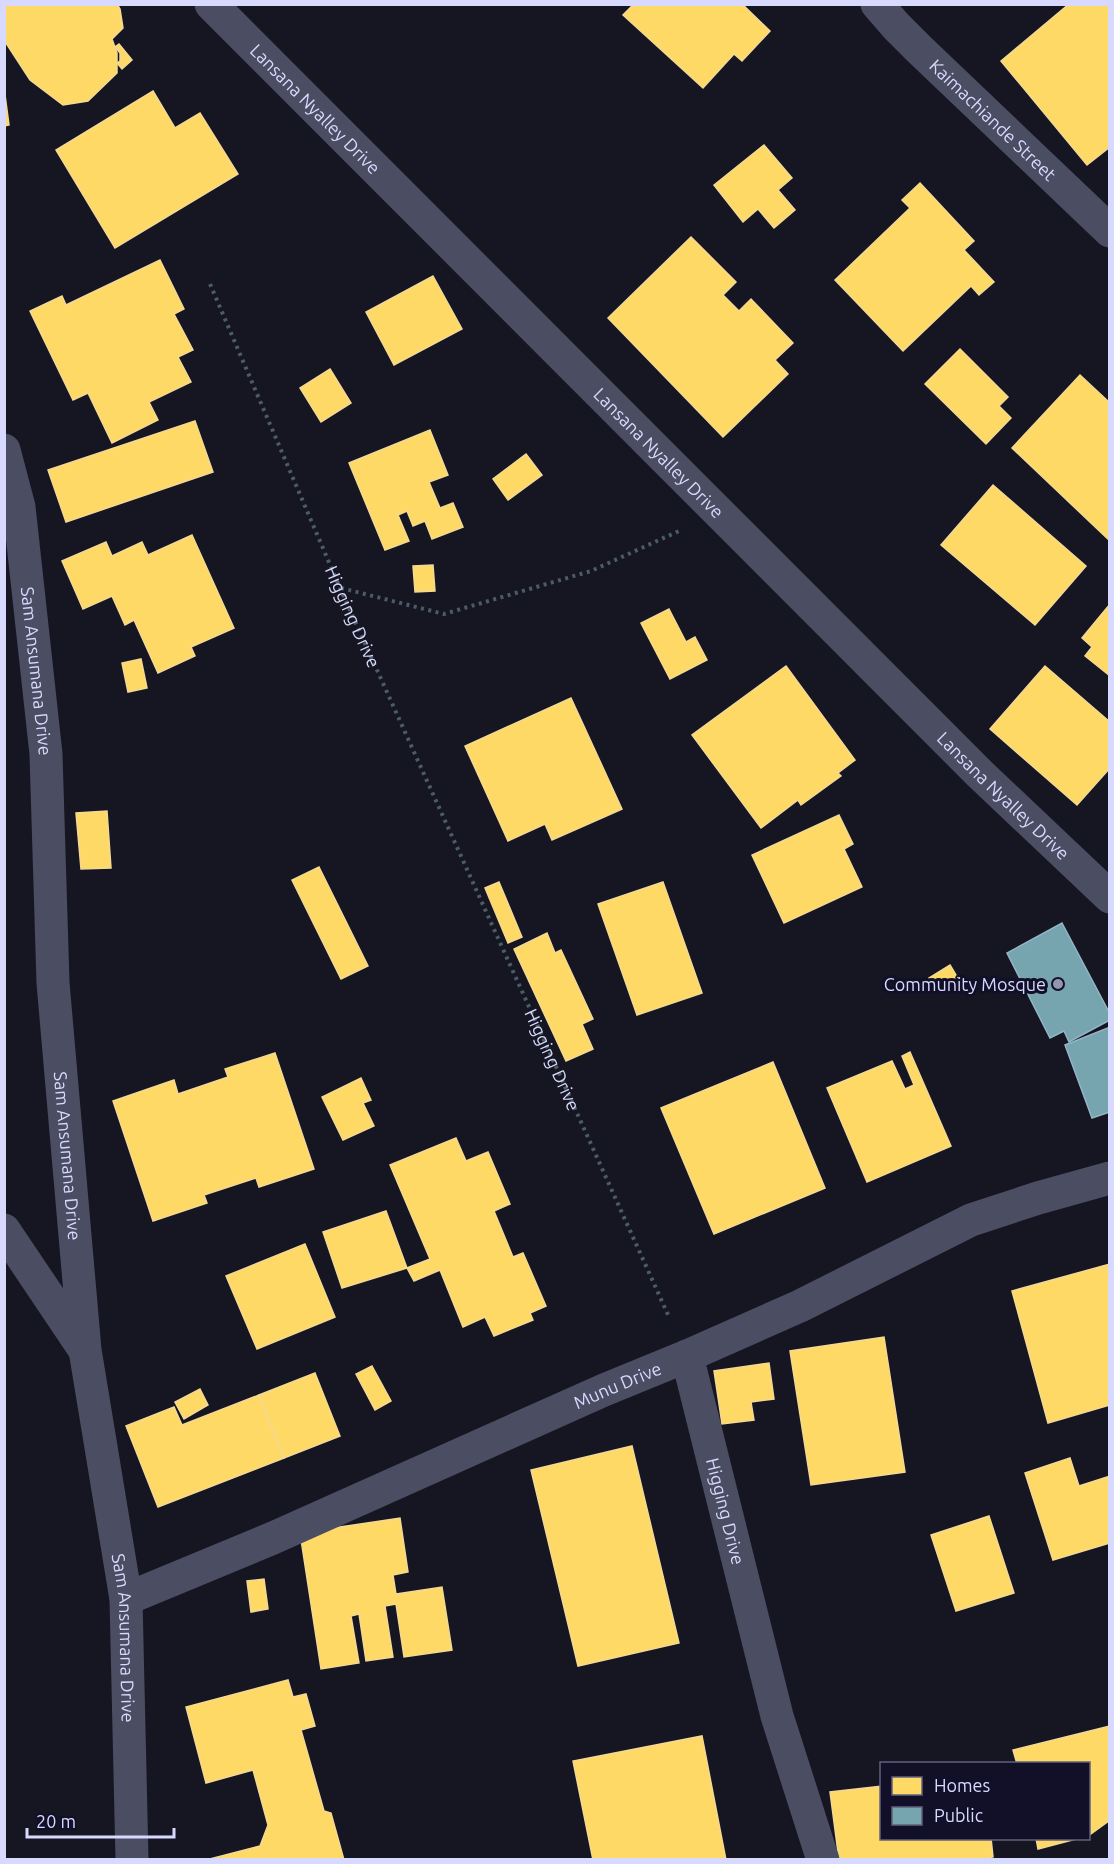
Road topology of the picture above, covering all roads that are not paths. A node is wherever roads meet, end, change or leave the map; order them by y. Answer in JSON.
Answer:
{"nodes":[{"id":1,"x":211,"y":4,"type":"edge"},
{"id":2,"x":877,"y":4,"type":"edge"},
{"id":3,"x":1110,"y":231,"type":"edge"},
{"id":4,"x":4,"y":450,"type":"edge"},
{"id":5,"x":1110,"y":897,"type":"edge"},
{"id":6,"x":1110,"y":1178,"type":"edge"},
{"id":7,"x":4,"y":1230,"type":"edge"},
{"id":8,"x":85,"y":1350,"type":"junction"},
{"id":9,"x":687,"y":1356,"type":"junction"},
{"id":10,"x":126,"y":1599,"type":"junction"},
{"id":11,"x":132,"y":1860,"type":"edge"},
{"id":12,"x":823,"y":1860,"type":"edge"}],
"edges":[{"from":1,"to":5,"type":"street","name":"Lansana Nyalley Drive"},
{"from":2,"to":3,"type":"street","name":"Kaimachiande Street"},
{"from":4,"to":8,"type":"street","name":"Sam Ansumana Drive"},
{"from":6,"to":9,"type":"street","name":"Munu Drive"},
{"from":7,"to":8,"type":"street"},
{"from":8,"to":10,"type":"street","name":"Sam Ansumana Drive"},
{"from":9,"to":10,"type":"street","name":"Munu Drive"},
{"from":9,"to":12,"type":"street","name":"Higging Drive"},
{"from":10,"to":11,"type":"street","name":"Sam Ansumana Drive"}]}
